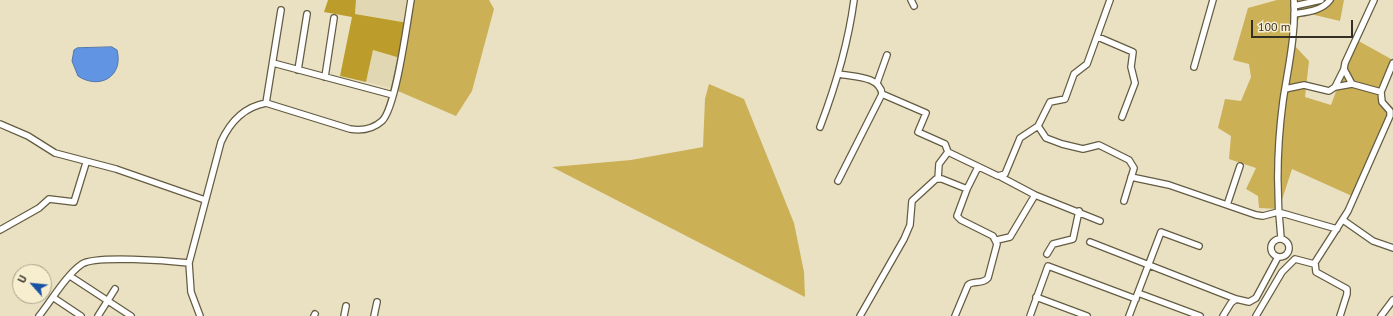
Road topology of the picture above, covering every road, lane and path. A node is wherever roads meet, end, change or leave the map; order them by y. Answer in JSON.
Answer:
{"nodes":[{"id":1,"x":411,"y":0,"type":"edge"},
{"id":2,"x":854,"y":0,"type":"edge"},
{"id":3,"x":911,"y":0,"type":"edge"},
{"id":4,"x":1110,"y":0,"type":"edge"},
{"id":5,"x":1213,"y":0,"type":"edge"},
{"id":6,"x":1294,"y":0,"type":"edge"},
{"id":7,"x":1321,"y":0,"type":"edge"},
{"id":8,"x":1330,"y":0,"type":"edge"},
{"id":9,"x":1374,"y":0,"type":"edge"},
{"id":10,"x":914,"y":6,"type":"dead end"},
{"id":11,"x":1294,"y":6,"type":"junction"},
{"id":12,"x":281,"y":10,"type":"dead end"},
{"id":13,"x":307,"y":14,"type":"dead end"},
{"id":14,"x":1294,"y":14,"type":"junction"},
{"id":15,"x":334,"y":18,"type":"dead end"},
{"id":16,"x":1098,"y":37,"type":"junction"},
{"id":17,"x":887,"y":55,"type":"dead end"},
{"id":18,"x":273,"y":63,"type":"junction"},
{"id":19,"x":1393,"y":63,"type":"edge"},
{"id":20,"x":1194,"y":67,"type":"dead end"},
{"id":21,"x":1344,"y":69,"type":"junction"},
{"id":22,"x":298,"y":70,"type":"junction"},
{"id":23,"x":839,"y":74,"type":"junction"},
{"id":24,"x":325,"y":77,"type":"junction"},
{"id":25,"x":877,"y":82,"type":"junction"},
{"id":26,"x":1352,"y":84,"type":"junction"},
{"id":27,"x":1335,"y":87,"type":"junction"},
{"id":28,"x":1285,"y":89,"type":"junction"},
{"id":29,"x":1381,"y":92,"type":"junction"},
{"id":30,"x":882,"y":94,"type":"junction"},
{"id":31,"x":393,"y":95,"type":"junction"},
{"id":32,"x":266,"y":103,"type":"junction"},
{"id":33,"x":1392,"y":114,"type":"edge"},
{"id":34,"x":1122,"y":118,"type":"dead end"},
{"id":35,"x":0,"y":124,"type":"edge"},
{"id":36,"x":1038,"y":126,"type":"junction"},
{"id":37,"x":820,"y":127,"type":"dead end"},
{"id":38,"x":948,"y":152,"type":"junction"},
{"id":39,"x":86,"y":162,"type":"junction"},
{"id":40,"x":1240,"y":166,"type":"dead end"},
{"id":41,"x":978,"y":167,"type":"junction"},
{"id":42,"x":1001,"y":177,"type":"junction"},
{"id":43,"x":1131,"y":177,"type":"junction"},
{"id":44,"x":938,"y":179,"type":"junction"},
{"id":45,"x":838,"y":181,"type":"dead end"},
{"id":46,"x":967,"y":190,"type":"junction"},
{"id":47,"x":1035,"y":195,"type":"junction"},
{"id":48,"x":206,"y":200,"type":"junction"},
{"id":49,"x":1124,"y":201,"type":"dead end"},
{"id":50,"x":1227,"y":204,"type":"junction"},
{"id":51,"x":1079,"y":212,"type":"junction"},
{"id":52,"x":1278,"y":212,"type":"junction"},
{"id":53,"x":1343,"y":220,"type":"junction"},
{"id":54,"x":1100,"y":221,"type":"dead end"},
{"id":55,"x":1337,"y":229,"type":"junction"},
{"id":56,"x":0,"y":230,"type":"edge"},
{"id":57,"x":1281,"y":238,"type":"junction"},
{"id":58,"x":997,"y":240,"type":"junction"},
{"id":59,"x":1090,"y":242,"type":"dead end"},
{"id":60,"x":1198,"y":246,"type":"dead end"},
{"id":61,"x":1393,"y":248,"type":"edge"},
{"id":62,"x":1047,"y":254,"type":"dead end"},
{"id":63,"x":1278,"y":257,"type":"junction"},
{"id":64,"x":189,"y":263,"type":"junction"},
{"id":65,"x":1315,"y":263,"type":"junction"},
{"id":66,"x":1149,"y":265,"type":"junction"},
{"id":67,"x":70,"y":276,"type":"junction"},
{"id":68,"x":115,"y":290,"type":"dead end"},
{"id":69,"x":1137,"y":296,"type":"junction"},
{"id":70,"x":1036,"y":297,"type":"junction"},
{"id":71,"x":54,"y":298,"type":"junction"},
{"id":72,"x":1236,"y":299,"type":"junction"},
{"id":73,"x":1393,"y":300,"type":"edge"},
{"id":74,"x":108,"y":301,"type":"junction"},
{"id":75,"x":377,"y":302,"type":"dead end"},
{"id":76,"x":346,"y":306,"type":"dead end"},
{"id":77,"x":39,"y":316,"type":"edge"},
{"id":78,"x":81,"y":316,"type":"edge"},
{"id":79,"x":98,"y":316,"type":"edge"},
{"id":80,"x":131,"y":316,"type":"edge"},
{"id":81,"x":200,"y":316,"type":"edge"},
{"id":82,"x":344,"y":316,"type":"edge"},
{"id":83,"x":374,"y":316,"type":"edge"},
{"id":84,"x":860,"y":316,"type":"edge"},
{"id":85,"x":954,"y":316,"type":"edge"},
{"id":86,"x":1030,"y":316,"type":"edge"},
{"id":87,"x":1087,"y":316,"type":"edge"},
{"id":88,"x":1130,"y":316,"type":"edge"},
{"id":89,"x":1200,"y":316,"type":"edge"},
{"id":90,"x":1223,"y":316,"type":"edge"},
{"id":91,"x":1256,"y":316,"type":"edge"},
{"id":92,"x":1340,"y":316,"type":"edge"},
{"id":93,"x":1381,"y":316,"type":"edge"}],
"edges":[{"from":1,"to":31,"type":"street"},
{"from":2,"to":23,"type":"street"},
{"from":3,"to":10,"type":"street"},
{"from":4,"to":16,"type":"street"},
{"from":5,"to":20,"type":"street"},
{"from":6,"to":11,"type":"street"},
{"from":7,"to":11,"type":"street"},
{"from":8,"to":14,"type":"street"},
{"from":9,"to":21,"type":"street"},
{"from":11,"to":14,"type":"street"},
{"from":12,"to":18,"type":"street"},
{"from":13,"to":22,"type":"street"},
{"from":14,"to":28,"type":"street"},
{"from":15,"to":24,"type":"street"},
{"from":16,"to":34,"type":"street"},
{"from":16,"to":36,"type":"street"},
{"from":17,"to":25,"type":"street"},
{"from":18,"to":22,"type":"street"},
{"from":18,"to":32,"type":"street"},
{"from":19,"to":29,"type":"street"},
{"from":21,"to":26,"type":"street"},
{"from":21,"to":27,"type":"street"},
{"from":22,"to":24,"type":"street"},
{"from":23,"to":25,"type":"street"},
{"from":23,"to":37,"type":"street"},
{"from":24,"to":31,"type":"street"},
{"from":25,"to":30,"type":"street"},
{"from":26,"to":27,"type":"street"},
{"from":26,"to":29,"type":"street"},
{"from":27,"to":28,"type":"street"},
{"from":28,"to":52,"type":"street"},
{"from":29,"to":33,"type":"street"},
{"from":30,"to":38,"type":"street"},
{"from":30,"to":45,"type":"street"},
{"from":31,"to":32,"type":"street"},
{"from":32,"to":48,"type":"street"},
{"from":33,"to":53,"type":"street"},
{"from":35,"to":39,"type":"street"},
{"from":36,"to":42,"type":"street"},
{"from":36,"to":43,"type":"street"},
{"from":38,"to":41,"type":"street"},
{"from":38,"to":44,"type":"street"},
{"from":39,"to":48,"type":"street"},
{"from":39,"to":56,"type":"street"},
{"from":40,"to":50,"type":"street"},
{"from":41,"to":42,"type":"street"},
{"from":41,"to":46,"type":"street"},
{"from":42,"to":47,"type":"street"},
{"from":43,"to":49,"type":"street"},
{"from":43,"to":50,"type":"street"},
{"from":44,"to":46,"type":"street"},
{"from":44,"to":84,"type":"street"},
{"from":46,"to":58,"type":"street"},
{"from":47,"to":51,"type":"street"},
{"from":47,"to":58,"type":"street"},
{"from":48,"to":64,"type":"street"},
{"from":50,"to":52,"type":"street"},
{"from":51,"to":54,"type":"street"},
{"from":51,"to":62,"type":"street"},
{"from":52,"to":55,"type":"street"},
{"from":52,"to":57,"type":"street"},
{"from":53,"to":55,"type":"street"},
{"from":53,"to":61,"type":"street"},
{"from":55,"to":65,"type":"street"},
{"from":57,"to":63,"type":"street"},
{"from":57,"to":63,"type":"street"},
{"from":58,"to":85,"type":"street"},
{"from":59,"to":66,"type":"street"},
{"from":60,"to":66,"type":"street"},
{"from":63,"to":72,"type":"street"},
{"from":64,"to":67,"type":"street"},
{"from":64,"to":81,"type":"street"},
{"from":65,"to":91,"type":"street"},
{"from":65,"to":92,"type":"street"},
{"from":66,"to":69,"type":"street"},
{"from":66,"to":72,"type":"street"},
{"from":67,"to":71,"type":"street"},
{"from":67,"to":74,"type":"street"},
{"from":68,"to":74,"type":"street"},
{"from":69,"to":70,"type":"street"},
{"from":69,"to":88,"type":"street"},
{"from":69,"to":89,"type":"street"},
{"from":70,"to":86,"type":"street"},
{"from":70,"to":87,"type":"street"},
{"from":71,"to":77,"type":"street"},
{"from":71,"to":78,"type":"street"},
{"from":72,"to":90,"type":"street"},
{"from":73,"to":93,"type":"street"},
{"from":74,"to":79,"type":"street"},
{"from":74,"to":80,"type":"street"},
{"from":75,"to":83,"type":"street"},
{"from":76,"to":82,"type":"street"}]}
